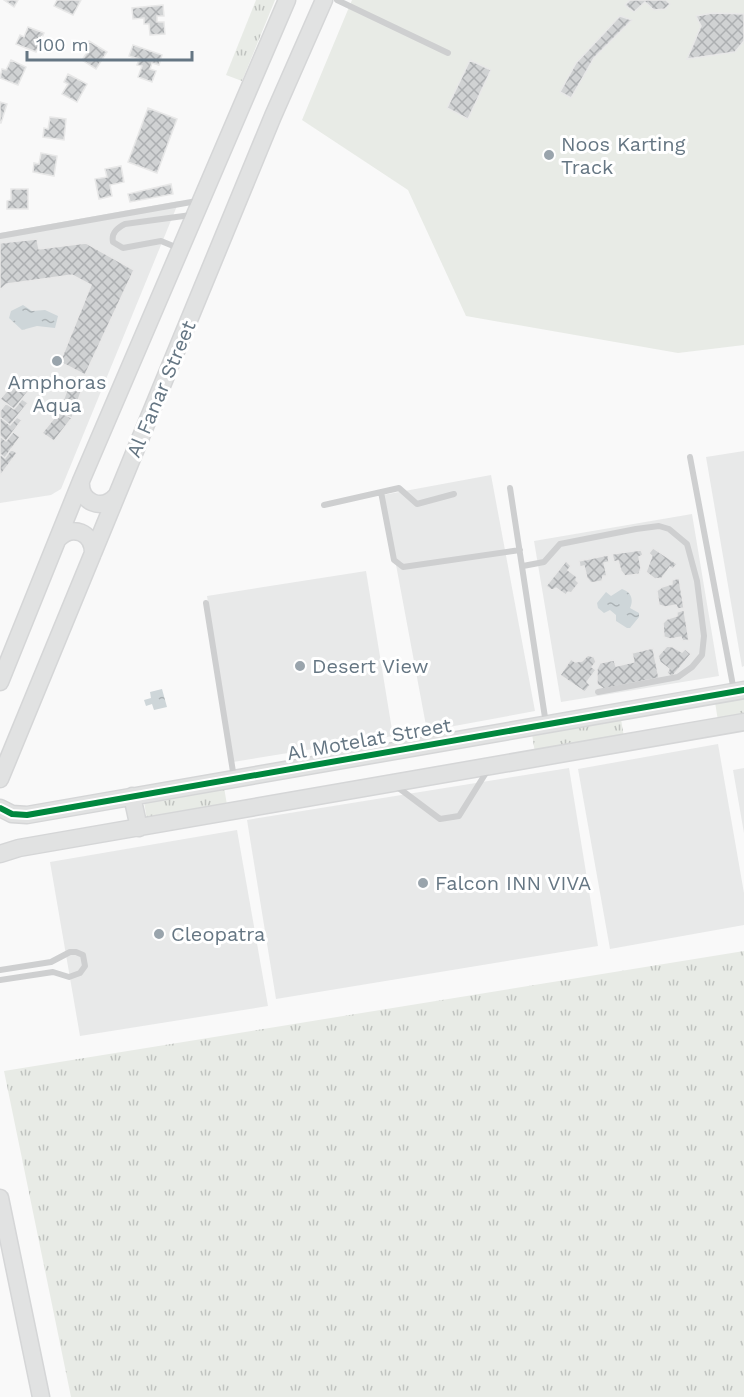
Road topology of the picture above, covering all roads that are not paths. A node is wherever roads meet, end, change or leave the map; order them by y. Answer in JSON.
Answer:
{"nodes":[{"id":1,"x":287,"y":0,"type":"edge"},
{"id":2,"x":324,"y":0,"type":"edge"},
{"id":3,"x":337,"y":0,"type":"edge"},
{"id":4,"x":448,"y":53,"type":"dead end"},
{"id":5,"x":198,"y":207,"type":"junction"},
{"id":6,"x":0,"y":236,"type":"edge"},
{"id":7,"x":180,"y":249,"type":"junction"},
{"id":8,"x":690,"y":457,"type":"dead end"},
{"id":9,"x":81,"y":481,"type":"junction"},
{"id":10,"x":510,"y":488,"type":"dead end"},
{"id":11,"x":381,"y":492,"type":"junction"},
{"id":12,"x":454,"y":494,"type":"dead end"},
{"id":13,"x":116,"y":496,"type":"junction"},
{"id":14,"x":324,"y":505,"type":"dead end"},
{"id":15,"x":58,"y":539,"type":"junction"},
{"id":16,"x":520,"y":550,"type":"junction"},
{"id":17,"x":93,"y":553,"type":"junction"},
{"id":18,"x":522,"y":566,"type":"junction"},
{"id":19,"x":206,"y":603,"type":"dead end"},
{"id":20,"x":0,"y":682,"type":"edge"},
{"id":21,"x":739,"y":691,"type":"edge"},
{"id":22,"x":598,"y":692,"type":"dead end"},
{"id":23,"x":744,"y":722,"type":"edge"},
{"id":24,"x":546,"y":725,"type":"junction"},
{"id":25,"x":490,"y":767,"type":"junction"},
{"id":26,"x":0,"y":779,"type":"edge"},
{"id":27,"x":234,"y":779,"type":"junction"},
{"id":28,"x":393,"y":783,"type":"junction"},
{"id":29,"x":132,"y":796,"type":"junction"},
{"id":30,"x":0,"y":808,"type":"edge"},
{"id":31,"x":139,"y":828,"type":"junction"},
{"id":32,"x":0,"y":854,"type":"edge"},
{"id":33,"x":0,"y":970,"type":"edge"},
{"id":34,"x":0,"y":980,"type":"edge"},
{"id":35,"x":1,"y":1206,"type":"edge"},
{"id":36,"x":41,"y":1397,"type":"edge"}],
"edges":[{"from":1,"to":5,"type":"main road","name":"Al Fanar Street"},
{"from":2,"to":13,"type":"main road","name":"Al Fanar Street"},
{"from":3,"to":4,"type":"lane"},
{"from":5,"to":6,"type":"lane"},
{"from":5,"to":7,"type":"main road","name":"Al Fanar Street"},
{"from":5,"to":7,"type":"lane"},
{"from":7,"to":9,"type":"main road","name":"Al Fanar Street"},
{"from":8,"to":21,"type":"lane"},
{"from":9,"to":13,"type":"main road"},
{"from":9,"to":15,"type":"main road","name":"Al Fanar Street"},
{"from":10,"to":16,"type":"lane"},
{"from":11,"to":12,"type":"lane"},
{"from":11,"to":14,"type":"lane"},
{"from":11,"to":16,"type":"lane"},
{"from":13,"to":17,"type":"main road","name":"Al Fanar Street"},
{"from":15,"to":17,"type":"main road"},
{"from":15,"to":20,"type":"main road","name":"Al Fanar Street"},
{"from":16,"to":18,"type":"lane"},
{"from":17,"to":26,"type":"main road","name":"Al Fanar Street"},
{"from":18,"to":22,"type":"lane"},
{"from":18,"to":24,"type":"lane"},
{"from":19,"to":27,"type":"lane"},
{"from":21,"to":24,"type":"main road","name":"Al Motelat Street"},
{"from":23,"to":25,"type":"main road"},
{"from":24,"to":27,"type":"main road","name":"Al Motelat Street"},
{"from":25,"to":28,"type":"main road"},
{"from":25,"to":28,"type":"lane"},
{"from":27,"to":29,"type":"main road","name":"Al Motelat Street"},
{"from":28,"to":31,"type":"main road"},
{"from":29,"to":30,"type":"main road","name":"Al Motelat Street"},
{"from":29,"to":31,"type":"main road"},
{"from":31,"to":32,"type":"main road"},
{"from":33,"to":34,"type":"lane"},
{"from":35,"to":36,"type":"main road"}]}
